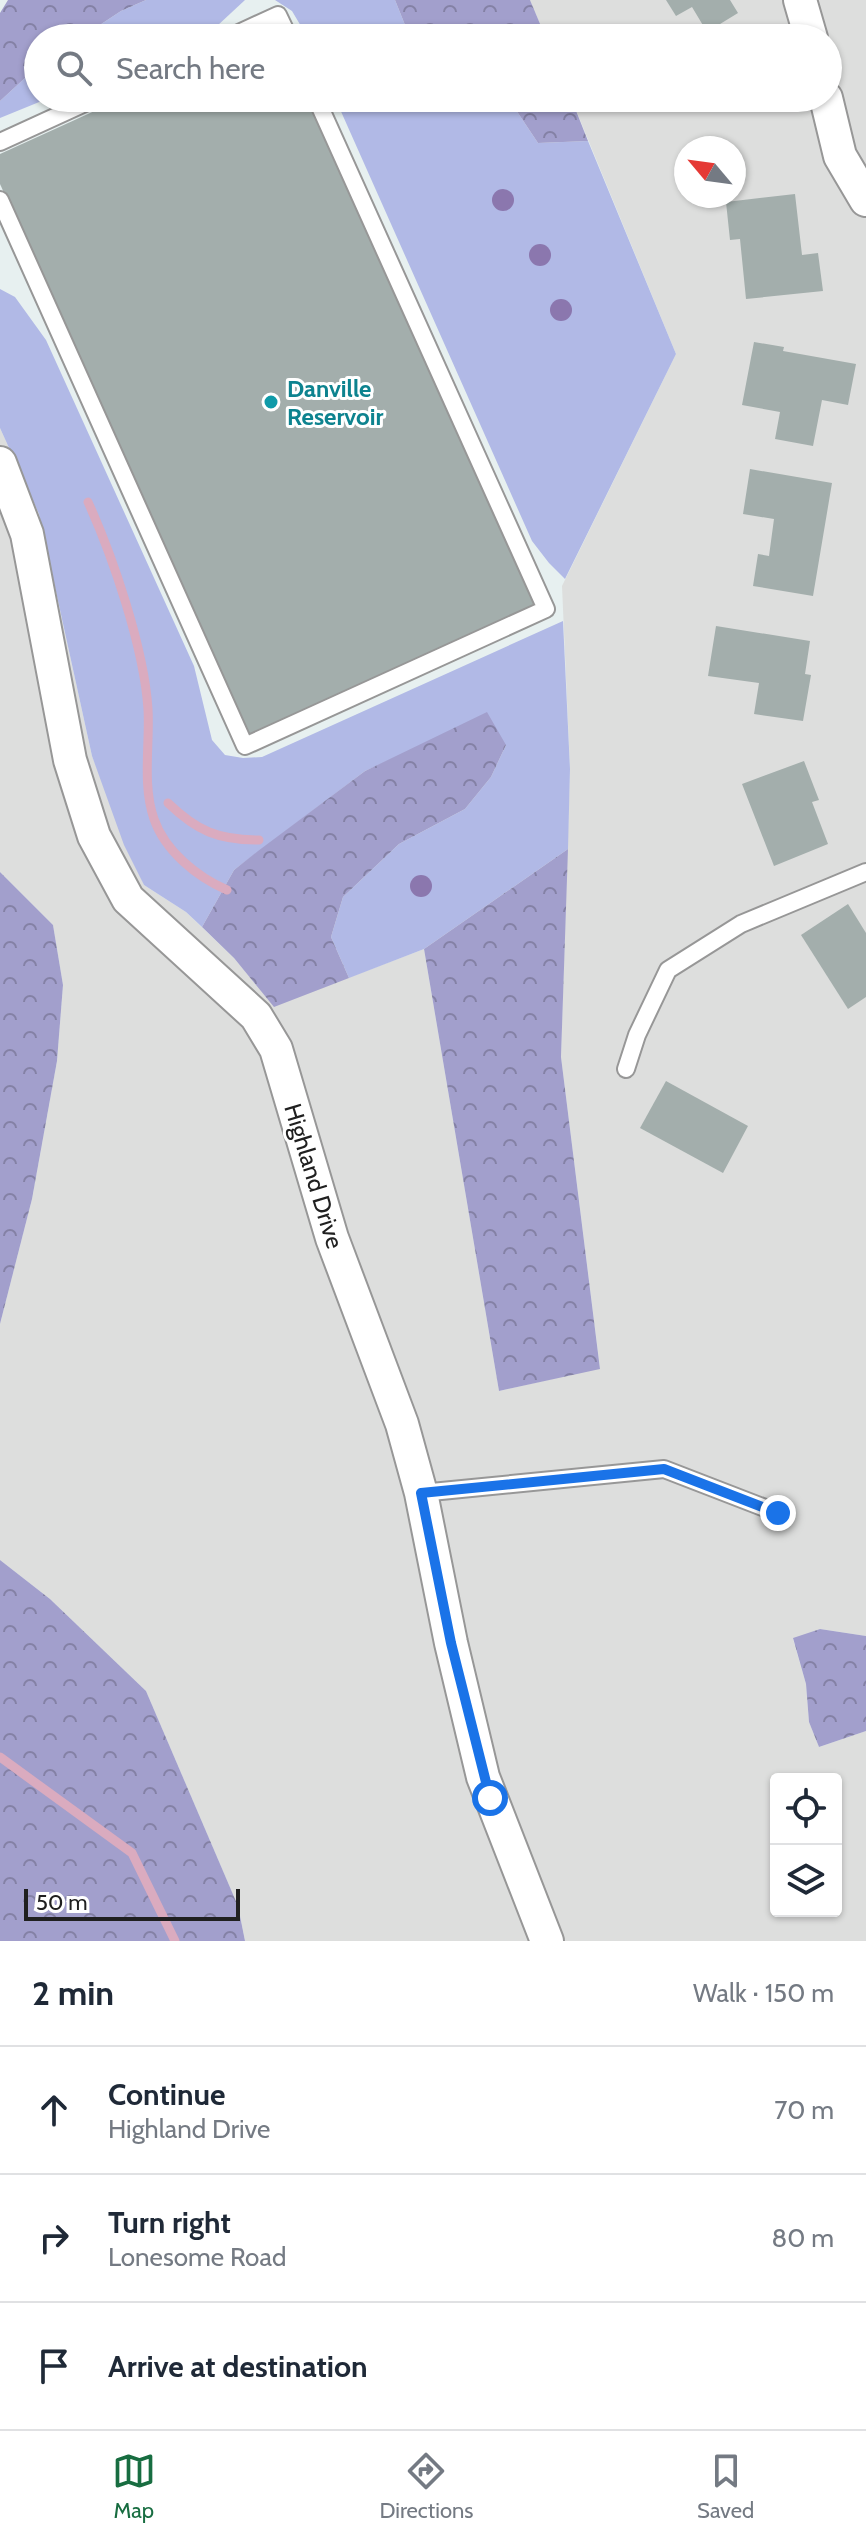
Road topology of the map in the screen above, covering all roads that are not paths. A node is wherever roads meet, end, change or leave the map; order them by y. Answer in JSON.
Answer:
{"nodes":[{"id":1,"x":800,"y":0,"type":"edge"},
{"id":2,"x":258,"y":24,"type":"edge"},
{"id":3,"x":282,"y":24,"type":"edge"},
{"id":4,"x":807,"y":24,"type":"edge"},
{"id":5,"x":65,"y":112,"type":"edge"},
{"id":6,"x":322,"y":112,"type":"edge"},
{"id":7,"x":829,"y":112,"type":"edge"},
{"id":8,"x":0,"y":142,"type":"edge"},
{"id":9,"x":866,"y":200,"type":"edge"},
{"id":10,"x":2,"y":202,"type":"edge"},
{"id":11,"x":0,"y":463,"type":"edge"},
{"id":12,"x":866,"y":872,"type":"edge"},
{"id":13,"x":626,"y":1069,"type":"dead end"},
{"id":14,"x":421,"y":1493,"type":"junction"},
{"id":15,"x":778,"y":1513,"type":"dead end"},
{"id":16,"x":547,"y":1941,"type":"edge"}],
"edges":[{"from":1,"to":4,"type":"street"},
{"from":2,"to":3,"type":"lane"},
{"from":5,"to":8,"type":"lane"},
{"from":6,"to":10,"type":"lane"},
{"from":7,"to":9,"type":"street"},
{"from":11,"to":14,"type":"street","name":"Highland Drive"},
{"from":12,"to":13,"type":"lane"},
{"from":14,"to":15,"type":"lane"},
{"from":14,"to":16,"type":"street","name":"Highland Drive"}]}
